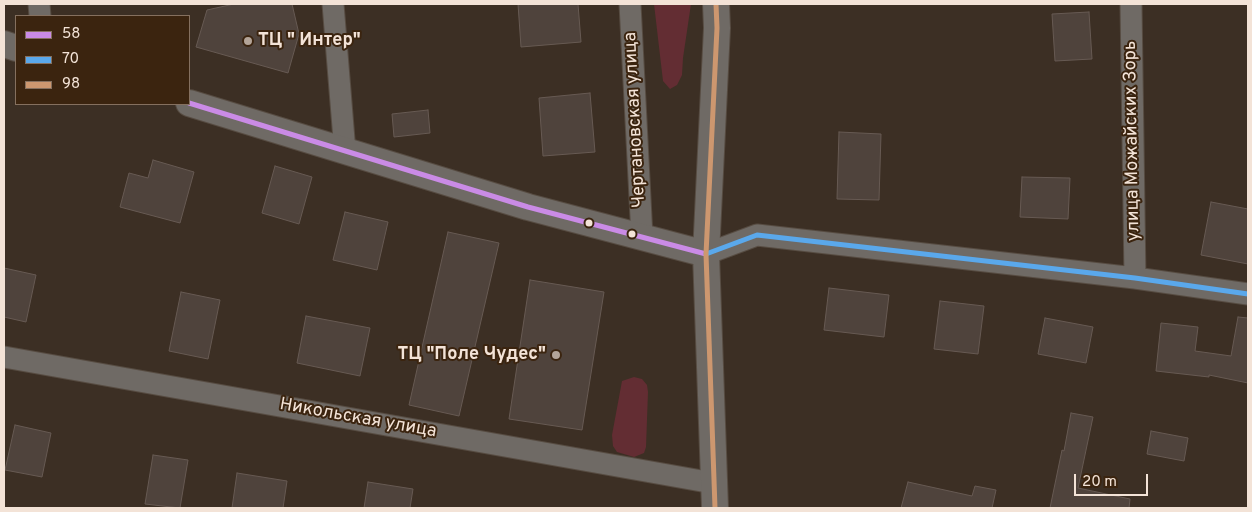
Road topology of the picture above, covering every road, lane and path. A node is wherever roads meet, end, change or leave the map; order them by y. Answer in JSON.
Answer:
{"nodes":[{"id":1,"x":334,"y":4,"type":"edge"},
{"id":2,"x":630,"y":4,"type":"edge"},
{"id":3,"x":716,"y":4,"type":"edge"},
{"id":4,"x":1130,"y":4,"type":"edge"},
{"id":5,"x":190,"y":103,"type":"edge"},
{"id":6,"x":345,"y":152,"type":"junction"},
{"id":7,"x":642,"y":237,"type":"junction"},
{"id":8,"x":706,"y":254,"type":"junction"},
{"id":9,"x":1135,"y":278,"type":"junction"},
{"id":10,"x":1248,"y":294,"type":"edge"},
{"id":11,"x":4,"y":357,"type":"edge"},
{"id":12,"x":713,"y":482,"type":"junction"},
{"id":13,"x":715,"y":508,"type":"edge"}],
"edges":[{"from":1,"to":6,"type":"street"},
{"from":2,"to":7,"type":"street","name":"Чертановская улица"},
{"from":3,"to":8,"type":"street"},
{"from":4,"to":9,"type":"street","name":"улица Можайских Зорь"},
{"from":5,"to":6,"type":"street"},
{"from":6,"to":7,"type":"street"},
{"from":7,"to":8,"type":"street"},
{"from":8,"to":9,"type":"street"},
{"from":8,"to":12,"type":"street"},
{"from":9,"to":10,"type":"street"},
{"from":11,"to":12,"type":"street","name":"Никольская улица"},
{"from":12,"to":13,"type":"street"}]}
